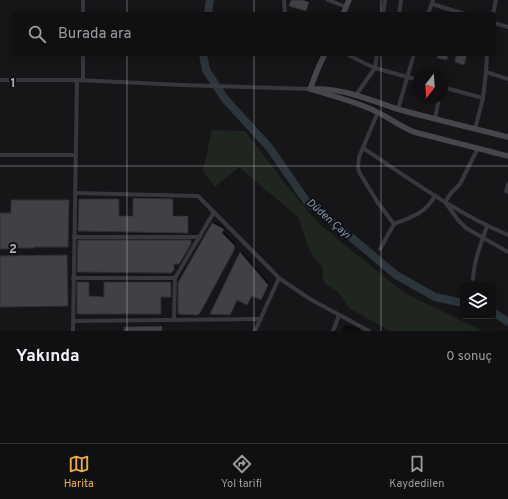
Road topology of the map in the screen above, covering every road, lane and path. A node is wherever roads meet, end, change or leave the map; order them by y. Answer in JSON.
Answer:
{"nodes":[{"id":1,"x":83,"y":0,"type":"edge"},
{"id":2,"x":284,"y":0,"type":"edge"},
{"id":3,"x":328,"y":0,"type":"edge"},
{"id":4,"x":349,"y":0,"type":"edge"},
{"id":5,"x":385,"y":0,"type":"edge"},
{"id":6,"x":401,"y":0,"type":"edge"},
{"id":7,"x":496,"y":0,"type":"edge"},
{"id":8,"x":433,"y":2,"type":"edge"},
{"id":9,"x":346,"y":7,"type":"junction"},
{"id":10,"x":83,"y":12,"type":"edge"},
{"id":11,"x":285,"y":12,"type":"edge"},
{"id":12,"x":344,"y":12,"type":"edge"},
{"id":13,"x":383,"y":12,"type":"edge"},
{"id":14,"x":399,"y":12,"type":"edge"},
{"id":15,"x":429,"y":12,"type":"edge"},
{"id":16,"x":460,"y":12,"type":"edge"},
{"id":17,"x":493,"y":12,"type":"edge"},
{"id":18,"x":496,"y":24,"type":"edge"},
{"id":19,"x":508,"y":27,"type":"edge"},
{"id":20,"x":83,"y":56,"type":"edge"},
{"id":21,"x":324,"y":56,"type":"edge"},
{"id":22,"x":351,"y":56,"type":"edge"},
{"id":23,"x":377,"y":56,"type":"edge"},
{"id":24,"x":413,"y":56,"type":"edge"},
{"id":25,"x":487,"y":56,"type":"edge"},
{"id":26,"x":375,"y":68,"type":"junction"},
{"id":27,"x":486,"y":72,"type":"junction"},
{"id":28,"x":406,"y":77,"type":"junction"},
{"id":29,"x":412,"y":78,"type":"edge"},
{"id":30,"x":508,"y":79,"type":"edge"},
{"id":31,"x":0,"y":80,"type":"edge"},
{"id":32,"x":77,"y":80,"type":"junction"},
{"id":33,"x":83,"y":80,"type":"junction"},
{"id":34,"x":448,"y":89,"type":"edge"},
{"id":35,"x":310,"y":90,"type":"junction"},
{"id":36,"x":356,"y":95,"type":"junction"},
{"id":37,"x":483,"y":98,"type":"junction"},
{"id":38,"x":438,"y":104,"type":"edge"},
{"id":39,"x":398,"y":109,"type":"junction"},
{"id":40,"x":378,"y":112,"type":"junction"},
{"id":41,"x":435,"y":119,"type":"junction"},
{"id":42,"x":475,"y":129,"type":"junction"},
{"id":43,"x":508,"y":137,"type":"edge"},
{"id":44,"x":363,"y":148,"type":"junction"},
{"id":45,"x":478,"y":148,"type":"junction"},
{"id":46,"x":0,"y":155,"type":"edge"},
{"id":47,"x":76,"y":156,"type":"junction"},
{"id":48,"x":508,"y":156,"type":"edge"},
{"id":49,"x":508,"y":184,"type":"edge"},
{"id":50,"x":508,"y":192,"type":"edge"},
{"id":51,"x":75,"y":193,"type":"junction"},
{"id":52,"x":435,"y":195,"type":"junction"},
{"id":53,"x":446,"y":202,"type":"junction"},
{"id":54,"x":214,"y":212,"type":"junction"},
{"id":55,"x":394,"y":224,"type":"junction"},
{"id":56,"x":487,"y":226,"type":"junction"},
{"id":57,"x":508,"y":235,"type":"edge"},
{"id":58,"x":74,"y":237,"type":"junction"},
{"id":59,"x":200,"y":237,"type":"junction"},
{"id":60,"x":483,"y":238,"type":"junction"},
{"id":61,"x":380,"y":248,"type":"dead end"},
{"id":62,"x":508,"y":252,"type":"edge"},
{"id":63,"x":73,"y":278,"type":"junction"},
{"id":64,"x":175,"y":278,"type":"junction"},
{"id":65,"x":279,"y":278,"type":"junction"},
{"id":66,"x":473,"y":279,"type":"dead end"},
{"id":67,"x":339,"y":314,"type":"junction"},
{"id":68,"x":174,"y":319,"type":"junction"},
{"id":69,"x":261,"y":319,"type":"junction"},
{"id":70,"x":73,"y":321,"type":"junction"},
{"id":71,"x":73,"y":331,"type":"edge"},
{"id":72,"x":255,"y":331,"type":"edge"},
{"id":73,"x":333,"y":331,"type":"edge"},
{"id":74,"x":369,"y":331,"type":"edge"}],
"edges":[{"from":1,"to":10,"type":"street"},
{"from":2,"to":11,"type":"street"},
{"from":3,"to":9,"type":"street"},
{"from":4,"to":9,"type":"main road"},
{"from":5,"to":13,"type":"street"},
{"from":6,"to":14,"type":"street"},
{"from":7,"to":17,"type":"street"},
{"from":8,"to":15,"type":"street"},
{"from":8,"to":16,"type":"street"},
{"from":9,"to":12,"type":"main road"},
{"from":18,"to":19,"type":"street"},
{"from":20,"to":33,"type":"street"},
{"from":21,"to":35,"type":"main road"},
{"from":22,"to":26,"type":"street"},
{"from":23,"to":26,"type":"street"},
{"from":24,"to":28,"type":"street"},
{"from":25,"to":27,"type":"street"},
{"from":26,"to":28,"type":"street"},
{"from":26,"to":36,"type":"street"},
{"from":27,"to":30,"type":"street"},
{"from":27,"to":37,"type":"street"},
{"from":28,"to":29,"type":"street"},
{"from":28,"to":39,"type":"street"},
{"from":31,"to":32,"type":"street"},
{"from":32,"to":33,"type":"street"},
{"from":32,"to":47,"type":"street"},
{"from":33,"to":35,"type":"street"},
{"from":34,"to":37,"type":"street"},
{"from":35,"to":36,"type":"main road"},
{"from":35,"to":40,"type":"main road"},
{"from":36,"to":39,"type":"main road"},
{"from":37,"to":42,"type":"street"},
{"from":38,"to":41,"type":"street"},
{"from":39,"to":41,"type":"main road"},
{"from":40,"to":44,"type":"street"},
{"from":40,"to":45,"type":"main road"},
{"from":41,"to":42,"type":"main road"},
{"from":42,"to":43,"type":"main road"},
{"from":44,"to":52,"type":"street"},
{"from":44,"to":55,"type":"street"},
{"from":45,"to":48,"type":"main road"},
{"from":45,"to":53,"type":"street"},
{"from":46,"to":47,"type":"street"},
{"from":47,"to":51,"type":"street"},
{"from":49,"to":50,"type":"street"},
{"from":51,"to":54,"type":"street"},
{"from":51,"to":58,"type":"street"},
{"from":52,"to":53,"type":"street"},
{"from":52,"to":55,"type":"street"},
{"from":53,"to":56,"type":"street"},
{"from":53,"to":60,"type":"street"},
{"from":54,"to":59,"type":"street"},
{"from":54,"to":65,"type":"street"},
{"from":55,"to":61,"type":"street"},
{"from":56,"to":57,"type":"street"},
{"from":56,"to":60,"type":"street"},
{"from":58,"to":59,"type":"street"},
{"from":58,"to":63,"type":"street"},
{"from":59,"to":64,"type":"street"},
{"from":60,"to":62,"type":"street"},
{"from":60,"to":66,"type":"street"},
{"from":63,"to":64,"type":"street"},
{"from":63,"to":70,"type":"street"},
{"from":64,"to":68,"type":"street"},
{"from":65,"to":67,"type":"street"},
{"from":65,"to":69,"type":"street"},
{"from":67,"to":73,"type":"street"},
{"from":67,"to":74,"type":"street"},
{"from":68,"to":69,"type":"street"},
{"from":68,"to":70,"type":"street"},
{"from":69,"to":72,"type":"street"},
{"from":70,"to":71,"type":"street"}]}
